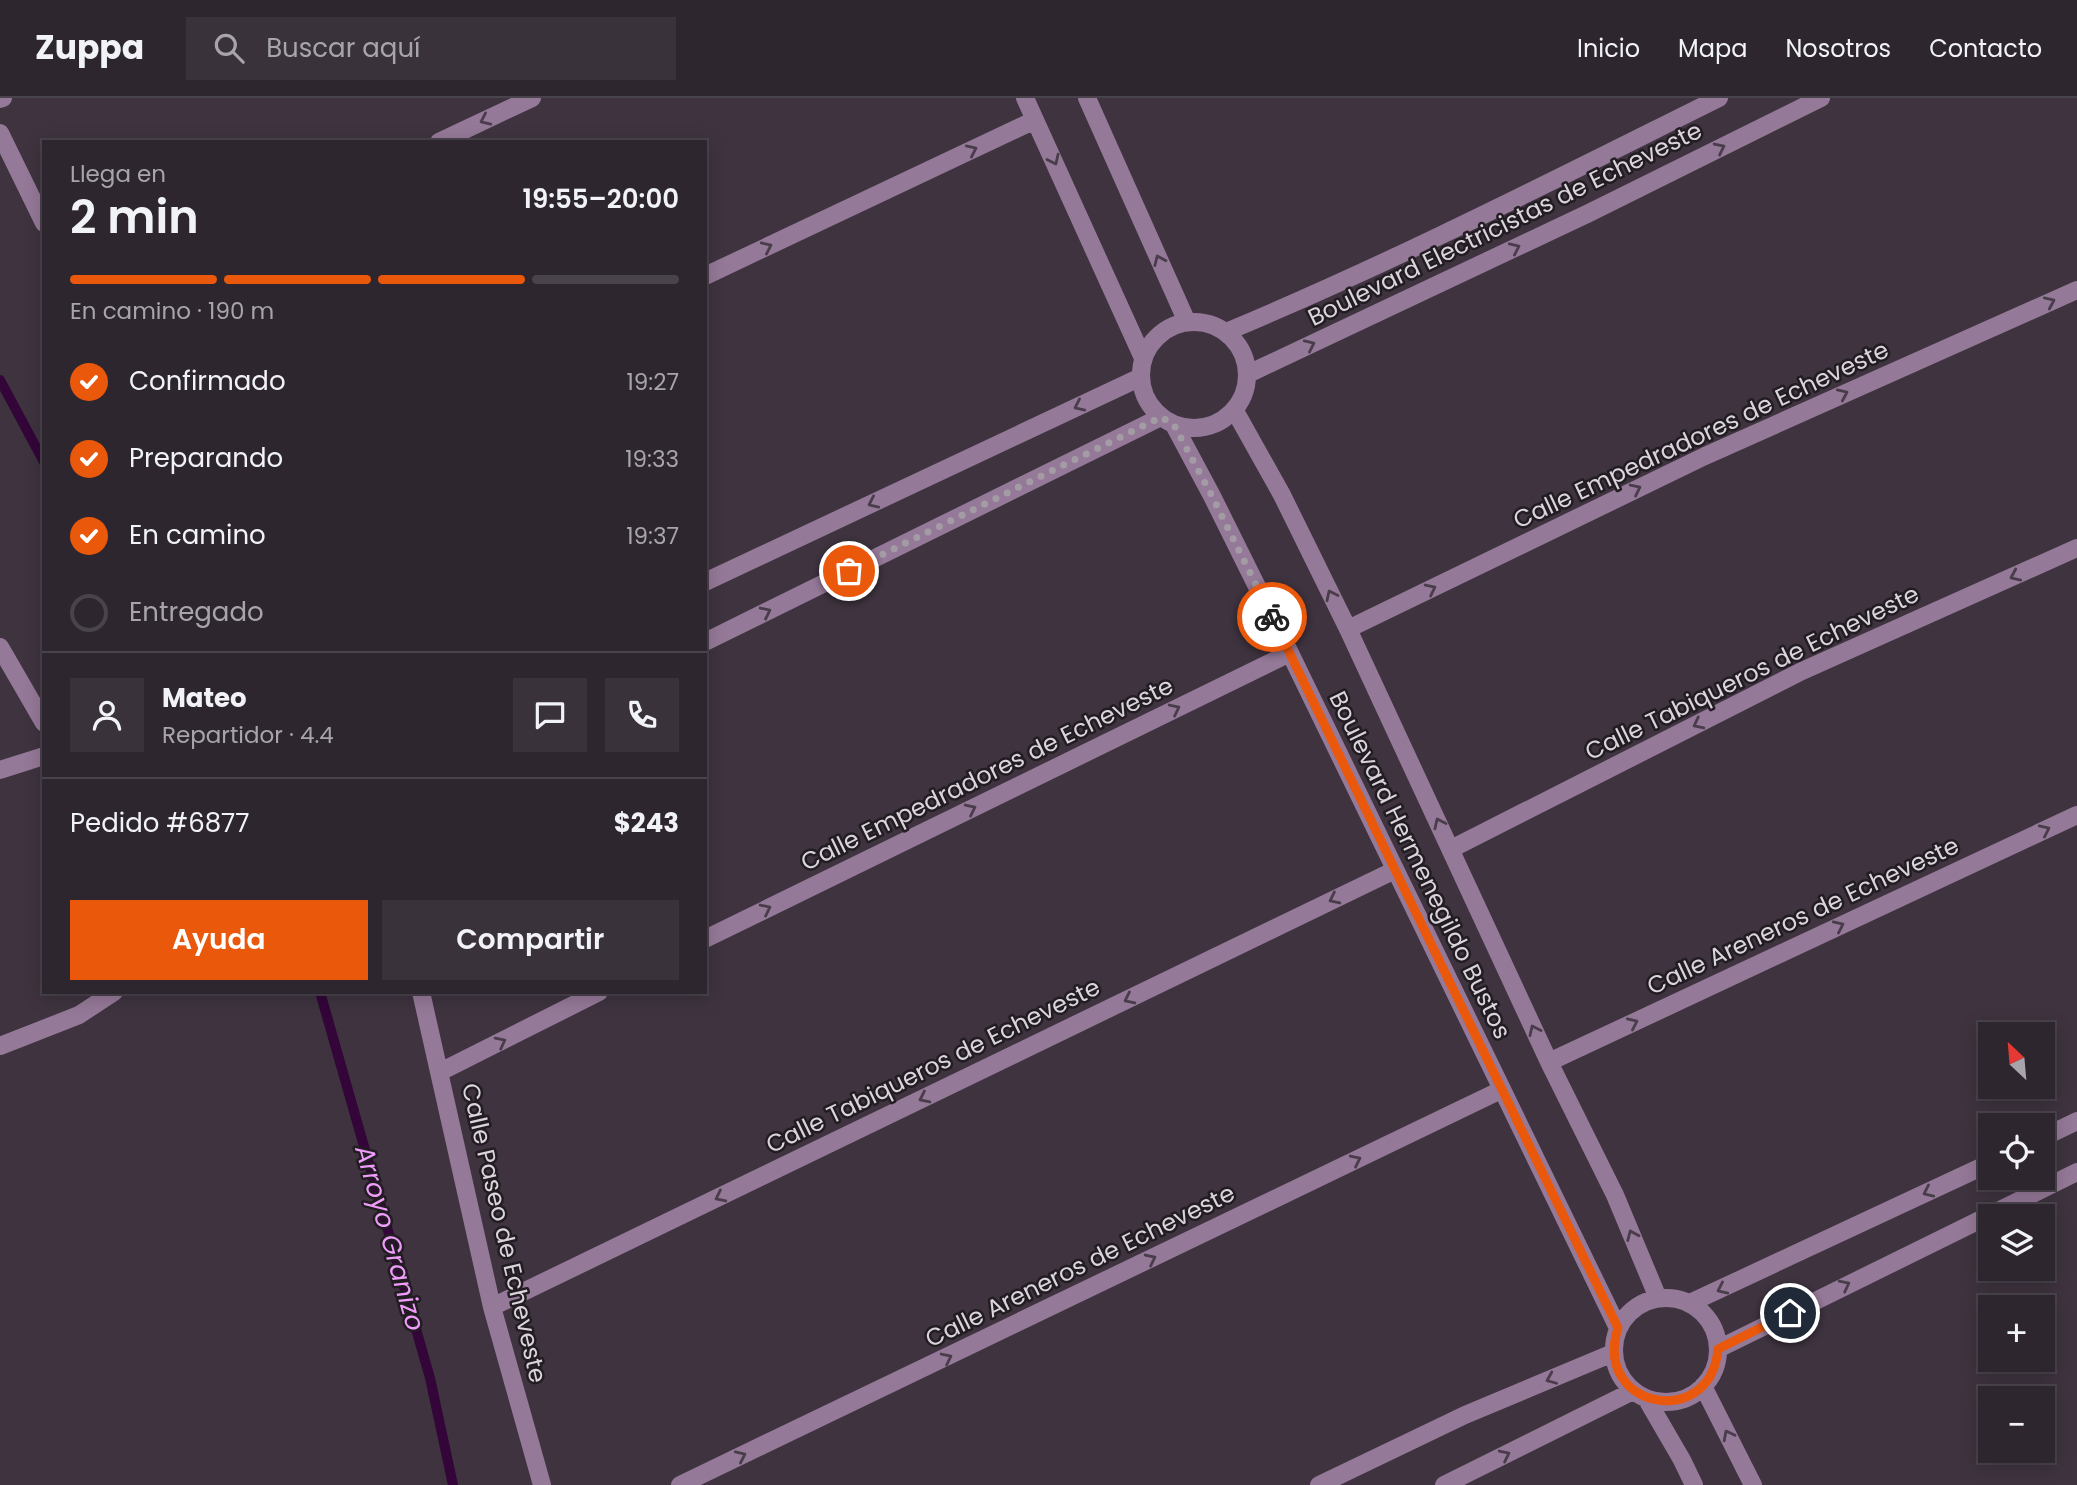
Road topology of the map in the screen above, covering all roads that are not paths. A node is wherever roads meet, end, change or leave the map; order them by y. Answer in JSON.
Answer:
{"nodes":[{"id":1,"x":532,"y":98,"type":"edge"},
{"id":2,"x":1025,"y":98,"type":"edge"},
{"id":3,"x":1087,"y":98,"type":"edge"},
{"id":4,"x":1719,"y":98,"type":"edge"},
{"id":5,"x":1821,"y":98,"type":"edge"},
{"id":6,"x":1035,"y":120,"type":"junction"},
{"id":7,"x":0,"y":134,"type":"edge"},
{"id":8,"x":443,"y":140,"type":"edge"},
{"id":9,"x":42,"y":219,"type":"edge"},
{"id":10,"x":707,"y":275,"type":"edge"},
{"id":11,"x":2077,"y":290,"type":"edge"},
{"id":12,"x":1187,"y":322,"type":"junction"},
{"id":13,"x":1226,"y":332,"type":"junction"},
{"id":14,"x":1143,"y":358,"type":"junction"},
{"id":15,"x":1248,"y":374,"type":"junction"},
{"id":16,"x":1141,"y":377,"type":"junction"},
{"id":17,"x":1235,"y":411,"type":"junction"},
{"id":18,"x":1167,"y":421,"type":"junction"},
{"id":19,"x":2077,"y":548,"type":"edge"},
{"id":20,"x":707,"y":581,"type":"edge"},
{"id":21,"x":1348,"y":629,"type":"junction"},
{"id":22,"x":707,"y":641,"type":"edge"},
{"id":23,"x":0,"y":647,"type":"edge"},
{"id":24,"x":1290,"y":653,"type":"junction"},
{"id":25,"x":42,"y":720,"type":"edge"},
{"id":26,"x":42,"y":757,"type":"edge"},
{"id":27,"x":0,"y":770,"type":"edge"},
{"id":28,"x":2077,"y":815,"type":"edge"},
{"id":29,"x":1451,"y":849,"type":"junction"},
{"id":30,"x":1395,"y":870,"type":"junction"},
{"id":31,"x":707,"y":938,"type":"edge"},
{"id":32,"x":111,"y":994,"type":"edge"},
{"id":33,"x":421,"y":994,"type":"edge"},
{"id":34,"x":595,"y":994,"type":"edge"},
{"id":35,"x":0,"y":1046,"type":"edge"},
{"id":36,"x":1549,"y":1062,"type":"junction"},
{"id":37,"x":440,"y":1072,"type":"junction"},
{"id":38,"x":1501,"y":1090,"type":"junction"},
{"id":39,"x":2077,"y":1121,"type":"edge"},
{"id":40,"x":2055,"y":1132,"type":"edge"},
{"id":41,"x":1978,"y":1169,"type":"edge"},
{"id":42,"x":2077,"y":1172,"type":"edge"},
{"id":43,"x":1658,"y":1298,"type":"junction"},
{"id":44,"x":1690,"y":1303,"type":"junction"},
{"id":45,"x":492,"y":1307,"type":"junction"},
{"id":46,"x":1618,"y":1328,"type":"junction"},
{"id":47,"x":1718,"y":1349,"type":"junction"},
{"id":48,"x":1614,"y":1353,"type":"junction"},
{"id":49,"x":1703,"y":1386,"type":"junction"},
{"id":50,"x":1639,"y":1394,"type":"junction"},
{"id":51,"x":539,"y":1484,"type":"edge"},
{"id":52,"x":680,"y":1485,"type":"edge"},
{"id":53,"x":1319,"y":1485,"type":"edge"},
{"id":54,"x":1444,"y":1485,"type":"edge"},
{"id":55,"x":1694,"y":1485,"type":"edge"},
{"id":56,"x":1754,"y":1485,"type":"edge"}],
"edges":[{"from":1,"to":8,"type":"street","one_way":true},
{"from":2,"to":6,"type":"street"},
{"from":12,"to":3,"type":"street","one_way":true},
{"from":4,"to":13,"type":"street","name":"Boulevard Electricistas de Echeveste"},
{"from":15,"to":5,"type":"street","name":"Boulevard Electricistas de Echeveste","one_way":true},
{"from":10,"to":6,"type":"street","one_way":true},
{"from":6,"to":14,"type":"street","one_way":true},
{"from":7,"to":9,"type":"street"},
{"from":21,"to":11,"type":"street","name":"Calle Empedradores de Echeveste","one_way":true},
{"from":12,"to":13,"type":"street"},
{"from":12,"to":14,"type":"street"},
{"from":13,"to":15,"type":"street"},
{"from":14,"to":16,"type":"street"},
{"from":15,"to":17,"type":"street"},
{"from":16,"to":18,"type":"street"},
{"from":16,"to":20,"type":"street","one_way":true},
{"from":17,"to":18,"type":"street"},
{"from":21,"to":17,"type":"street","name":"Boulevard Hermenegildo Bustos","one_way":true},
{"from":22,"to":18,"type":"street","one_way":true},
{"from":18,"to":24,"type":"street","name":"Boulevard Hermenegildo Bustos"},
{"from":19,"to":29,"type":"street","name":"Calle Tabiqueros de Echeveste","one_way":true},
{"from":29,"to":21,"type":"street","name":"Boulevard Hermenegildo Bustos","one_way":true},
{"from":23,"to":25,"type":"street"},
{"from":24,"to":30,"type":"street","name":"Boulevard Hermenegildo Bustos"},
{"from":31,"to":24,"type":"street","name":"Calle Empedradores de Echeveste","one_way":true},
{"from":26,"to":27,"type":"street"},
{"from":36,"to":28,"type":"street","name":"Calle Areneros de Echeveste","one_way":true},
{"from":36,"to":29,"type":"street","name":"Boulevard Hermenegildo Bustos","one_way":true},
{"from":30,"to":38,"type":"street","name":"Boulevard Hermenegildo Bustos"},
{"from":30,"to":45,"type":"street","name":"Calle Tabiqueros de Echeveste","one_way":true},
{"from":32,"to":35,"type":"street"},
{"from":33,"to":37,"type":"street","name":"Calle Paseo de Echeveste"},
{"from":37,"to":34,"type":"street","one_way":true},
{"from":43,"to":36,"type":"street","name":"Boulevard Hermenegildo Bustos","one_way":true},
{"from":37,"to":45,"type":"street","name":"Calle Paseo de Echeveste"},
{"from":38,"to":46,"type":"street","name":"Boulevard Hermenegildo Bustos"},
{"from":52,"to":38,"type":"street","name":"Calle Areneros de Echeveste","one_way":true},
{"from":39,"to":40,"type":"street"},
{"from":41,"to":44,"type":"street","one_way":true},
{"from":47,"to":42,"type":"street","one_way":true},
{"from":43,"to":44,"type":"street"},
{"from":43,"to":46,"type":"street"},
{"from":44,"to":47,"type":"street"},
{"from":45,"to":51,"type":"street","name":"Calle Paseo de Echeveste"},
{"from":46,"to":48,"type":"street"},
{"from":47,"to":49,"type":"street"},
{"from":48,"to":50,"type":"street"},
{"from":48,"to":53,"type":"street","one_way":true},
{"from":49,"to":50,"type":"street"},
{"from":56,"to":49,"type":"street","one_way":true},
{"from":54,"to":50,"type":"street","one_way":true},
{"from":50,"to":55,"type":"street"}]}
